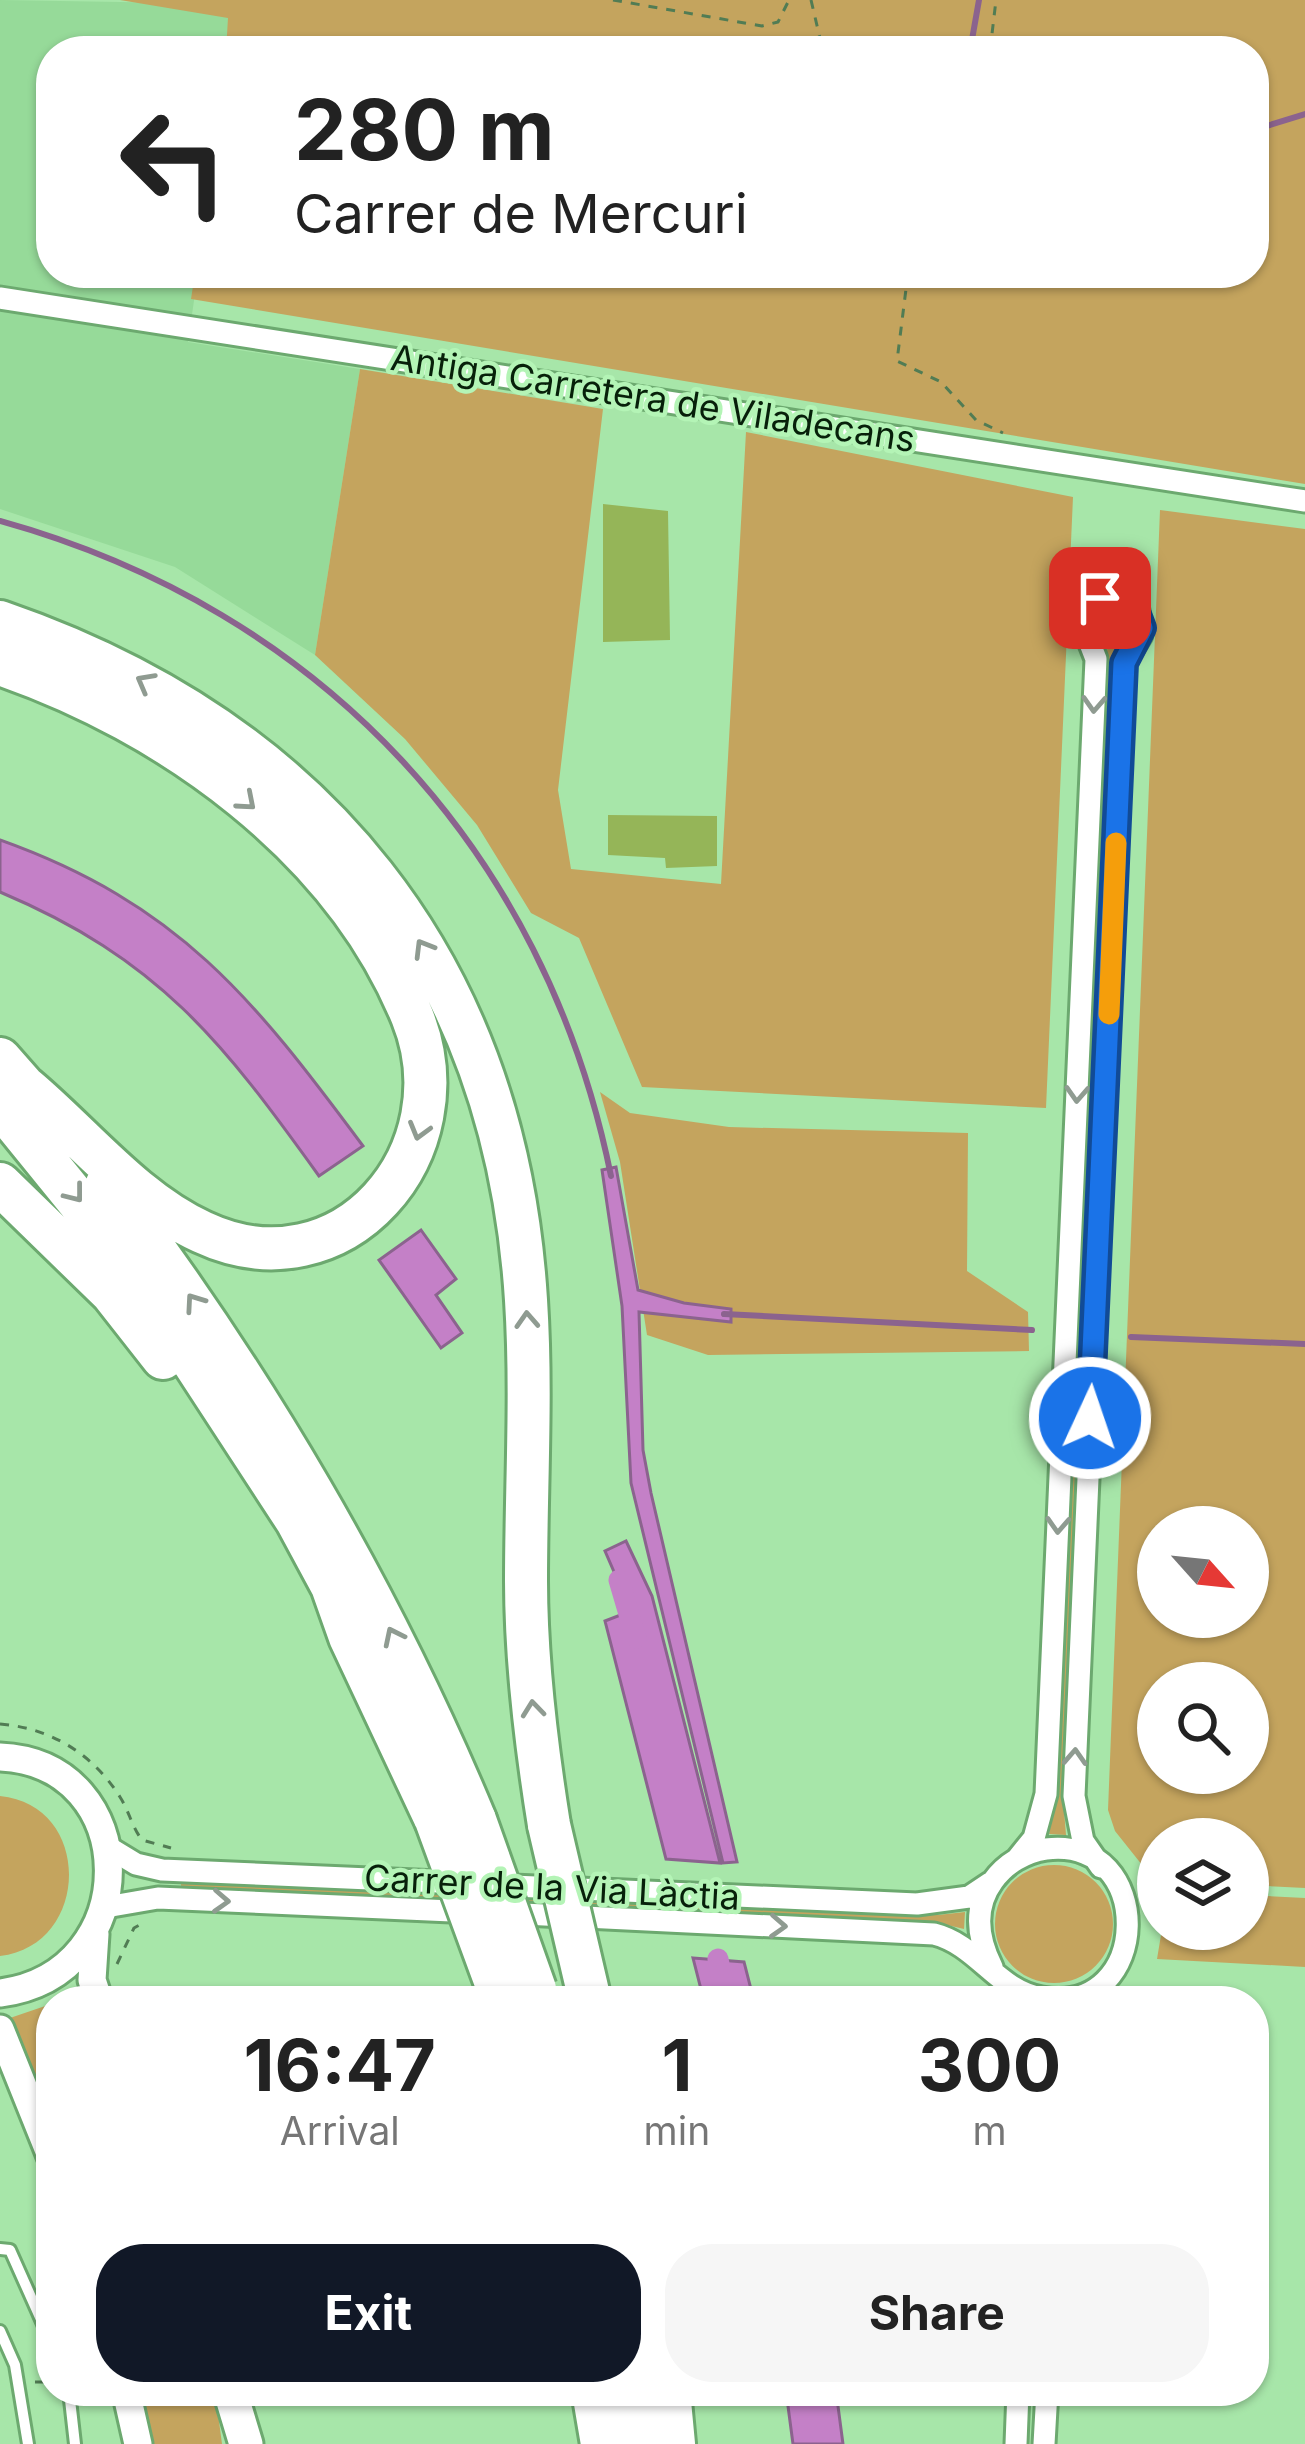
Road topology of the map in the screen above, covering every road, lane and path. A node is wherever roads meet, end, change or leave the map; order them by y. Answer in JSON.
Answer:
{"nodes":[{"id":1,"x":613,"y":0,"type":"edge"},
{"id":2,"x":789,"y":0,"type":"edge"},
{"id":3,"x":811,"y":0,"type":"edge"},
{"id":4,"x":996,"y":0,"type":"edge"},
{"id":5,"x":819,"y":36,"type":"edge"},
{"id":6,"x":992,"y":36,"type":"edge"},
{"id":7,"x":906,"y":288,"type":"edge"},
{"id":8,"x":0,"y":298,"type":"edge"},
{"id":9,"x":1026,"y":455,"type":"junction"},
{"id":10,"x":1305,"y":501,"type":"edge"},
{"id":11,"x":0,"y":622,"type":"edge"},
{"id":12,"x":0,"y":664,"type":"edge"},
{"id":13,"x":9,"y":1084,"type":"edge"},
{"id":14,"x":0,"y":1184,"type":"edge"},
{"id":15,"x":350,"y":1637,"type":"junction"},
{"id":16,"x":5,"y":1756,"type":"edge"},
{"id":17,"x":456,"y":1820,"type":"junction"},
{"id":18,"x":108,"y":1846,"type":"junction"},
{"id":19,"x":1017,"y":1859,"type":"junction"},
{"id":20,"x":1101,"y":1867,"type":"junction"},
{"id":21,"x":994,"y":1878,"type":"junction"},
{"id":22,"x":106,"y":1907,"type":"junction"},
{"id":23,"x":150,"y":1919,"type":"dead end"},
{"id":24,"x":95,"y":1934,"type":"junction"},
{"id":25,"x":115,"y":1969,"type":"dead end"},
{"id":26,"x":999,"y":1975,"type":"junction"},
{"id":27,"x":94,"y":1986,"type":"edge"},
{"id":28,"x":515,"y":1986,"type":"edge"},
{"id":29,"x":587,"y":1986,"type":"edge"},
{"id":30,"x":1009,"y":1986,"type":"edge"},
{"id":31,"x":1021,"y":1986,"type":"edge"},
{"id":32,"x":1098,"y":1986,"type":"edge"},
{"id":33,"x":0,"y":1993,"type":"edge"},
{"id":34,"x":0,"y":2029,"type":"edge"},
{"id":35,"x":36,"y":2119,"type":"edge"},
{"id":36,"x":5,"y":2250,"type":"edge"},
{"id":37,"x":36,"y":2312,"type":"edge"},
{"id":38,"x":0,"y":2331,"type":"edge"},
{"id":39,"x":71,"y":2406,"type":"edge"},
{"id":40,"x":129,"y":2406,"type":"edge"},
{"id":41,"x":230,"y":2406,"type":"edge"},
{"id":42,"x":233,"y":2406,"type":"edge"},
{"id":43,"x":596,"y":2406,"type":"edge"},
{"id":44,"x":633,"y":2406,"type":"edge"},
{"id":45,"x":670,"y":2406,"type":"edge"},
{"id":46,"x":1017,"y":2406,"type":"edge"},
{"id":47,"x":1046,"y":2406,"type":"edge"},
{"id":48,"x":28,"y":2444,"type":"edge"},
{"id":49,"x":76,"y":2444,"type":"edge"},
{"id":50,"x":138,"y":2444,"type":"edge"},
{"id":51,"x":234,"y":2444,"type":"edge"},
{"id":52,"x":246,"y":2444,"type":"edge"},
{"id":53,"x":602,"y":2444,"type":"edge"},
{"id":54,"x":639,"y":2444,"type":"edge"},
{"id":55,"x":674,"y":2444,"type":"edge"},
{"id":56,"x":1016,"y":2444,"type":"edge"},
{"id":57,"x":1044,"y":2444,"type":"edge"}],
"edges":[{"from":1,"to":2,"type":"path"},
{"from":3,"to":5,"type":"path"},
{"from":4,"to":6,"type":"path"},
{"from":7,"to":9,"type":"path"},
{"from":8,"to":9,"type":"street","name":"Antiga Carretera de Viladecans"},
{"from":9,"to":10,"type":"street","name":"Antiga Carretera de Viladecans"},
{"from":29,"to":11,"type":"highway","one_way":true,"bridge":true},
{"from":12,"to":13,"type":"highway","one_way":true},
{"from":13,"to":15,"type":"highway","one_way":true},
{"from":17,"to":13,"type":"highway","one_way":true},
{"from":14,"to":15,"type":"highway"},
{"from":15,"to":17,"type":"highway"},
{"from":16,"to":18,"type":"street"},
{"from":17,"to":28,"type":"highway","bridge":true},
{"from":18,"to":21,"type":"street","name":"Carrer de la Via Làctia"},
{"from":18,"to":22,"type":"street"},
{"from":19,"to":20,"type":"street"},
{"from":20,"to":19,"type":"street","one_way":true},
{"from":19,"to":21,"type":"street"},
{"from":20,"to":32,"type":"street"},
{"from":21,"to":26,"type":"street"},
{"from":22,"to":24,"type":"street"},
{"from":22,"to":26,"type":"street","name":"Carrer de la Via Làctia","one_way":true},
{"from":23,"to":25,"type":"path"},
{"from":24,"to":27,"type":"street"},
{"from":24,"to":33,"type":"street"},
{"from":26,"to":30,"type":"street"},
{"from":26,"to":31,"type":"street"},
{"from":34,"to":35,"type":"street"},
{"from":36,"to":37,"type":"lane"},
{"from":38,"to":48,"type":"lane"},
{"from":39,"to":49,"type":"lane"},
{"from":40,"to":50,"type":"street"},
{"from":41,"to":51,"type":"street"},
{"from":42,"to":52,"type":"main road"},
{"from":43,"to":53,"type":"highway"},
{"from":44,"to":54,"type":"highway"},
{"from":45,"to":55,"type":"highway"},
{"from":46,"to":56,"type":"street"},
{"from":47,"to":57,"type":"street"}]}
